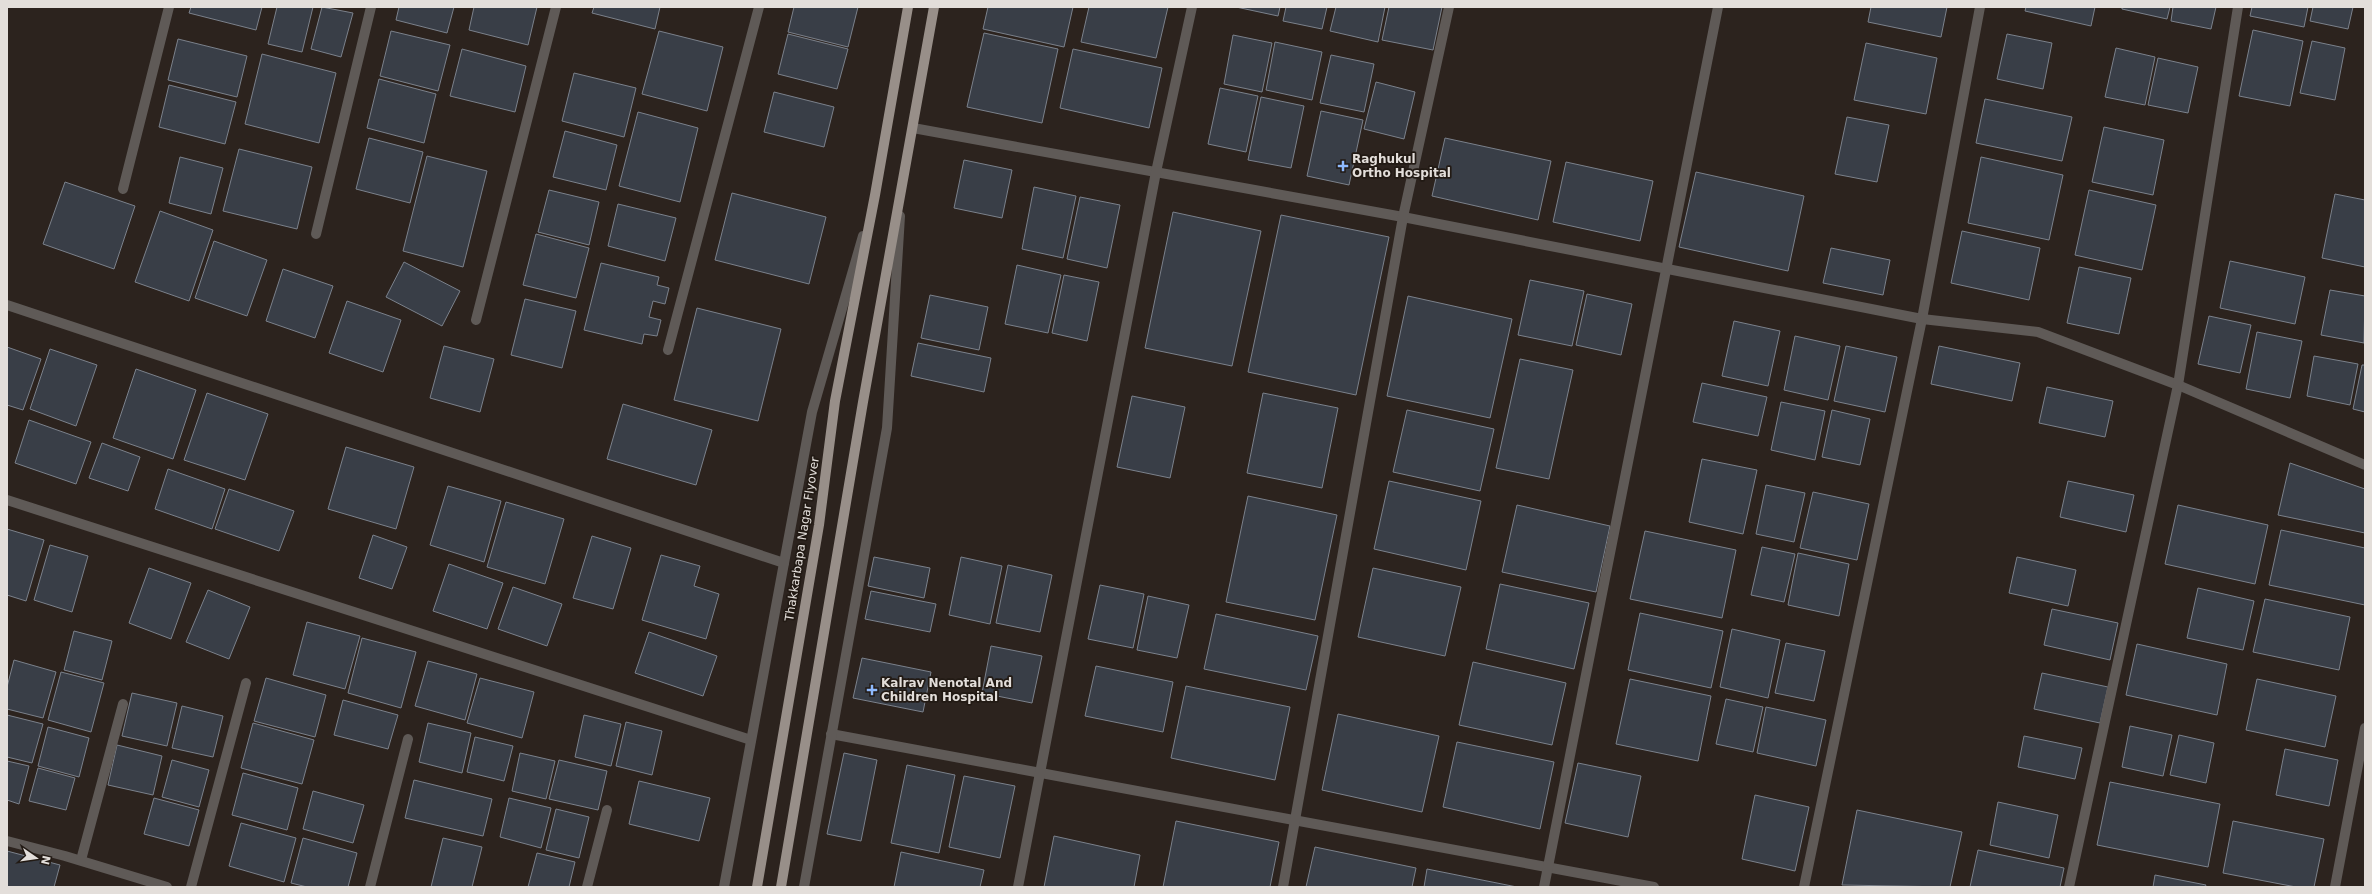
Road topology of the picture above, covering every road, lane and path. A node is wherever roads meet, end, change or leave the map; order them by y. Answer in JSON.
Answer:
{"nodes":[{"id":1,"x":169,"y":7,"type":"edge"},
{"id":2,"x":371,"y":7,"type":"edge"},
{"id":3,"x":556,"y":7,"type":"edge"},
{"id":4,"x":759,"y":7,"type":"edge"},
{"id":5,"x":908,"y":7,"type":"edge"},
{"id":6,"x":934,"y":7,"type":"edge"},
{"id":7,"x":1192,"y":7,"type":"edge"},
{"id":8,"x":1449,"y":7,"type":"edge"},
{"id":9,"x":1718,"y":7,"type":"edge"},
{"id":10,"x":1980,"y":7,"type":"edge"},
{"id":11,"x":2238,"y":7,"type":"edge"},
{"id":12,"x":913,"y":128,"type":"junction"},
{"id":13,"x":1156,"y":172,"type":"junction"},
{"id":14,"x":123,"y":189,"type":"dead end"},
{"id":15,"x":875,"y":195,"type":"junction"},
{"id":16,"x":901,"y":200,"type":"junction"},
{"id":17,"x":1403,"y":216,"type":"junction"},
{"id":18,"x":316,"y":234,"type":"dead end"},
{"id":19,"x":1665,"y":269,"type":"junction"},
{"id":20,"x":7,"y":305,"type":"edge"},
{"id":21,"x":1922,"y":319,"type":"junction"},
{"id":22,"x":476,"y":320,"type":"dead end"},
{"id":23,"x":668,"y":350,"type":"dead end"},
{"id":24,"x":2178,"y":385,"type":"junction"},
{"id":25,"x":2365,"y":465,"type":"edge"},
{"id":26,"x":7,"y":500,"type":"edge"},
{"id":27,"x":784,"y":563,"type":"junction"},
{"id":28,"x":246,"y":683,"type":"dead end"},
{"id":29,"x":123,"y":704,"type":"dead end"},
{"id":30,"x":2365,"y":728,"type":"edge"},
{"id":31,"x":831,"y":734,"type":"junction"},
{"id":32,"x":408,"y":739,"type":"dead end"},
{"id":33,"x":751,"y":740,"type":"junction"},
{"id":34,"x":1041,"y":773,"type":"junction"},
{"id":35,"x":607,"y":810,"type":"dead end"},
{"id":36,"x":1295,"y":821,"type":"junction"},
{"id":37,"x":7,"y":841,"type":"edge"},
{"id":38,"x":81,"y":860,"type":"junction"},
{"id":39,"x":1548,"y":868,"type":"junction"},
{"id":40,"x":135,"y":882,"type":"edge"},
{"id":41,"x":166,"y":887,"type":"edge"},
{"id":42,"x":191,"y":887,"type":"edge"},
{"id":43,"x":370,"y":887,"type":"edge"},
{"id":44,"x":587,"y":887,"type":"edge"},
{"id":45,"x":724,"y":887,"type":"edge"},
{"id":46,"x":757,"y":887,"type":"edge"},
{"id":47,"x":781,"y":887,"type":"edge"},
{"id":48,"x":804,"y":887,"type":"edge"},
{"id":49,"x":1018,"y":887,"type":"edge"},
{"id":50,"x":1284,"y":887,"type":"edge"},
{"id":51,"x":1544,"y":887,"type":"edge"},
{"id":52,"x":1654,"y":887,"type":"edge"},
{"id":53,"x":1804,"y":887,"type":"edge"},
{"id":54,"x":2070,"y":887,"type":"edge"},
{"id":55,"x":2335,"y":887,"type":"edge"}],
"edges":[{"from":1,"to":14,"type":"street"},
{"from":2,"to":18,"type":"street"},
{"from":3,"to":22,"type":"street"},
{"from":4,"to":23,"type":"street"},
{"from":5,"to":15,"type":"main road","name":"Thakkarbapa Nagar Flyover"},
{"from":6,"to":12,"type":"main road"},
{"from":7,"to":13,"type":"street"},
{"from":8,"to":17,"type":"street"},
{"from":9,"to":19,"type":"street"},
{"from":10,"to":21,"type":"street"},
{"from":11,"to":24,"type":"street"},
{"from":12,"to":13,"type":"street"},
{"from":12,"to":16,"type":"main road"},
{"from":13,"to":17,"type":"street"},
{"from":13,"to":34,"type":"street"},
{"from":15,"to":27,"type":"street"},
{"from":15,"to":46,"type":"main road","name":"Thakkarbapa Nagar Flyover"},
{"from":16,"to":31,"type":"street"},
{"from":16,"to":47,"type":"main road"},
{"from":17,"to":19,"type":"street"},
{"from":17,"to":36,"type":"street"},
{"from":19,"to":21,"type":"street"},
{"from":19,"to":39,"type":"street"},
{"from":20,"to":27,"type":"street"},
{"from":21,"to":24,"type":"street"},
{"from":21,"to":53,"type":"street"},
{"from":24,"to":25,"type":"street"},
{"from":24,"to":54,"type":"street"},
{"from":26,"to":33,"type":"street"},
{"from":27,"to":33,"type":"street"},
{"from":28,"to":42,"type":"street"},
{"from":29,"to":38,"type":"street"},
{"from":30,"to":55,"type":"street"},
{"from":31,"to":34,"type":"street"},
{"from":31,"to":48,"type":"street"},
{"from":32,"to":43,"type":"street"},
{"from":33,"to":45,"type":"street"},
{"from":34,"to":36,"type":"street"},
{"from":34,"to":49,"type":"street"},
{"from":35,"to":44,"type":"street"},
{"from":36,"to":39,"type":"street"},
{"from":36,"to":50,"type":"street"},
{"from":37,"to":38,"type":"street"},
{"from":38,"to":40,"type":"street"},
{"from":39,"to":51,"type":"street"},
{"from":39,"to":52,"type":"street"},
{"from":40,"to":41,"type":"street"}]}
